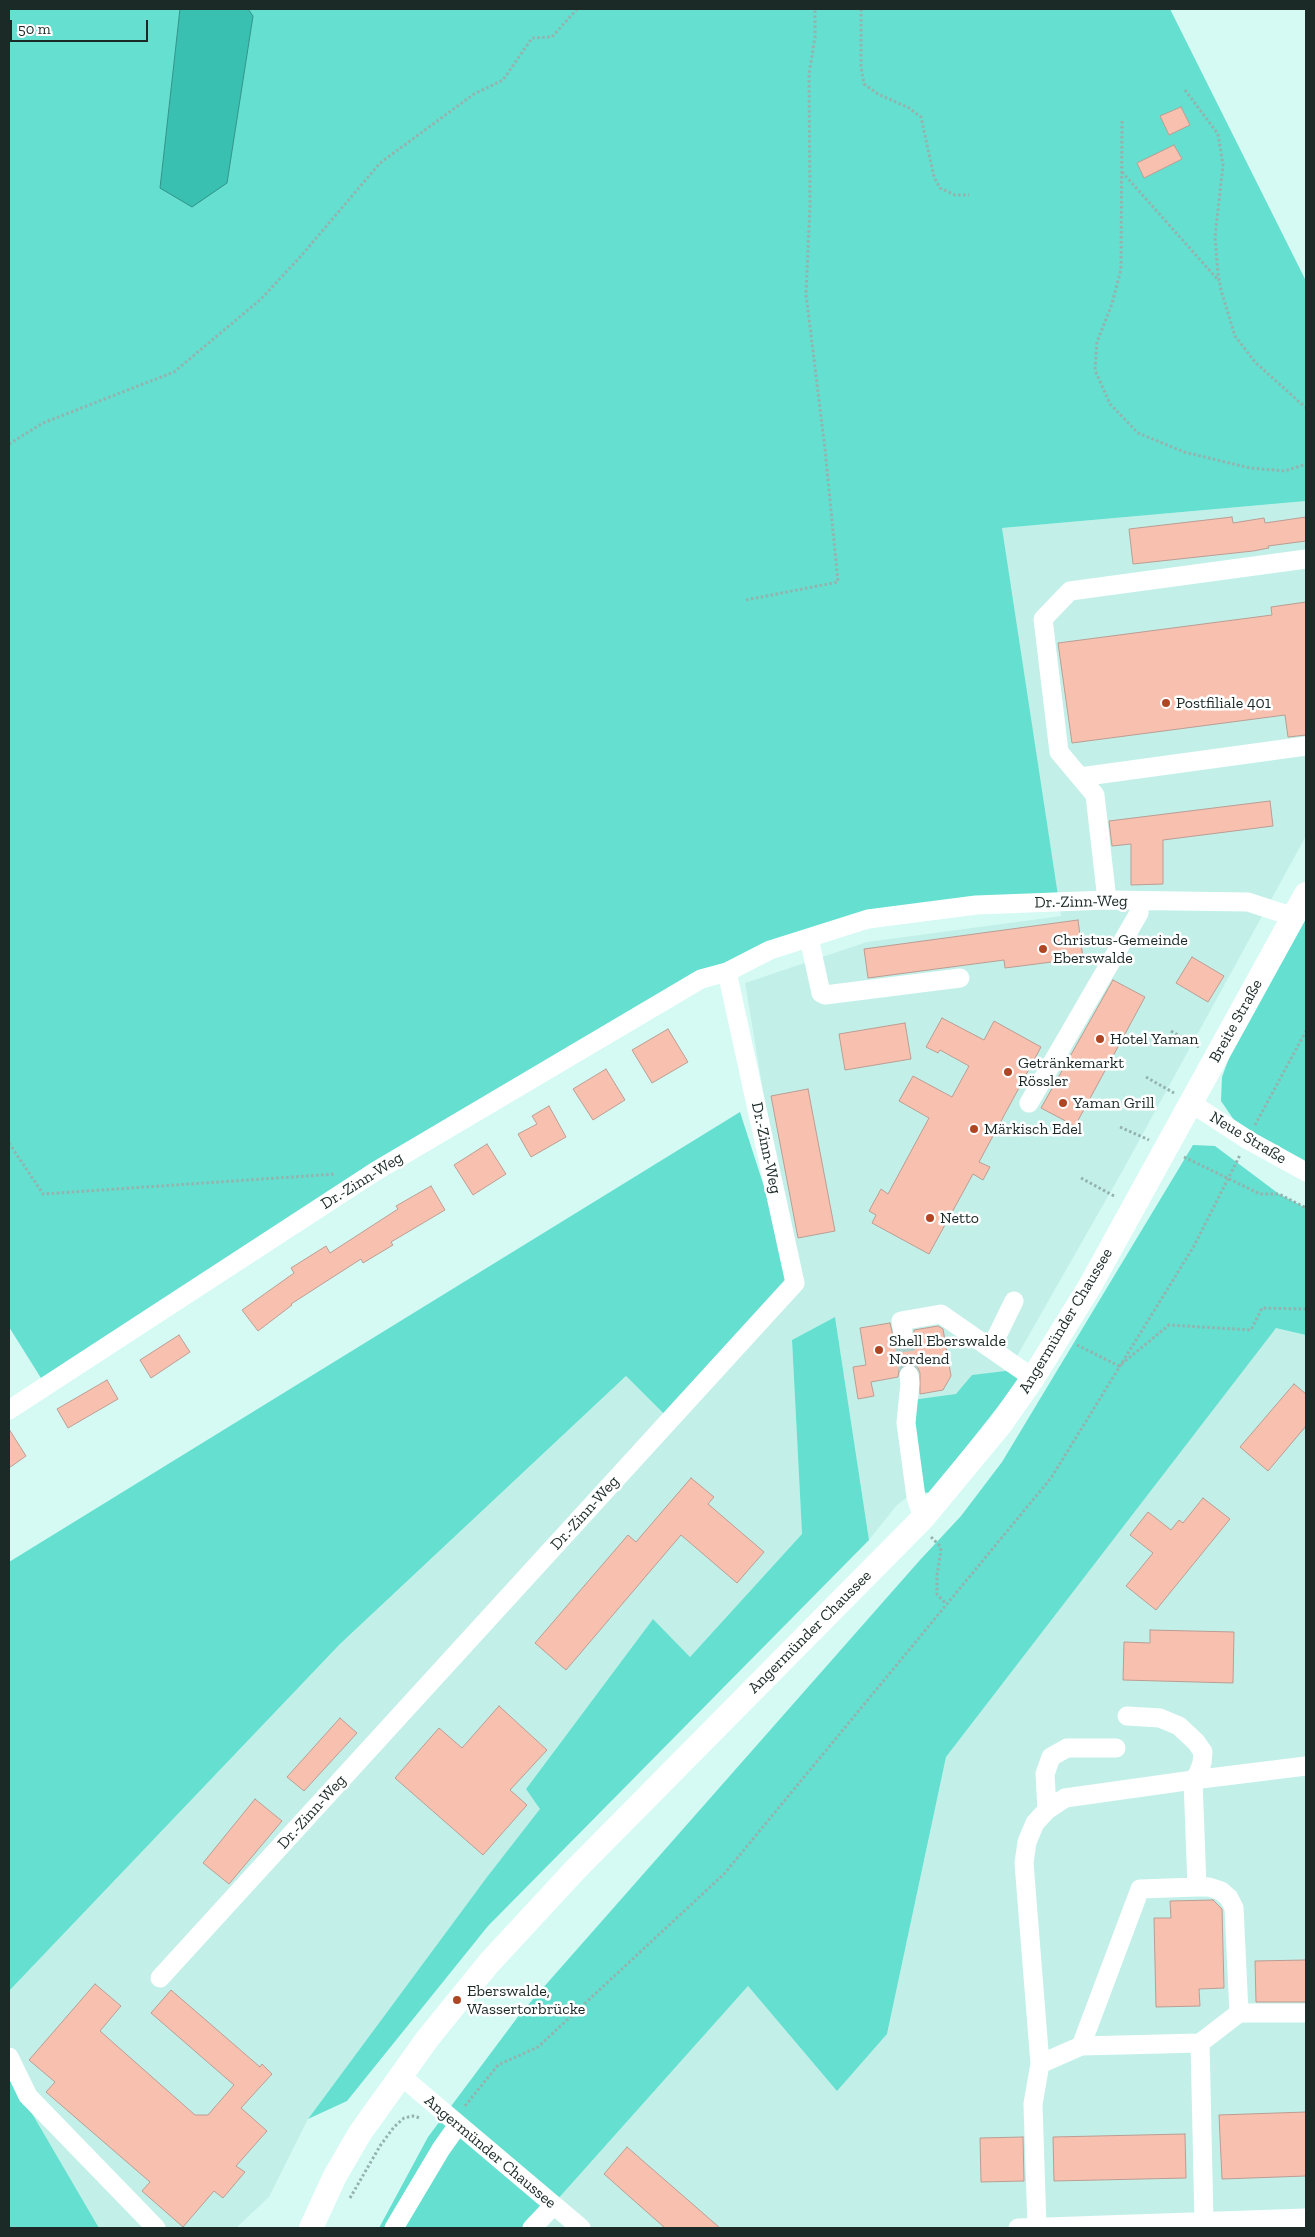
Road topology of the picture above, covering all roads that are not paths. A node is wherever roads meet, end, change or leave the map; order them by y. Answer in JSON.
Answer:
{"nodes":[{"id":1,"x":1306,"y":559,"type":"edge"},
{"id":2,"x":1306,"y":746,"type":"edge"},
{"id":3,"x":1080,"y":777,"type":"junction"},
{"id":4,"x":1306,"y":894,"type":"edge"},
{"id":5,"x":1107,"y":900,"type":"junction"},
{"id":6,"x":1139,"y":901,"type":"junction"},
{"id":7,"x":1294,"y":917,"type":"junction"},
{"id":8,"x":809,"y":938,"type":"junction"},
{"id":9,"x":727,"y":972,"type":"junction"},
{"id":10,"x":960,"y":978,"type":"dead end"},
{"id":11,"x":1183,"y":1098,"type":"junction"},
{"id":12,"x":1029,"y":1103,"type":"dead end"},
{"id":13,"x":1166,"y":1147,"type":"joint"},
{"id":14,"x":1306,"y":1172,"type":"edge"},
{"id":15,"x":1014,"y":1301,"type":"dead end"},
{"id":16,"x":903,"y":1333,"type":"tunnel mouth"},
{"id":17,"x":991,"y":1348,"type":"junction"},
{"id":18,"x":909,"y":1375,"type":"tunnel mouth"},
{"id":19,"x":1034,"y":1378,"type":"junction"},
{"id":20,"x":9,"y":1410,"type":"edge"},
{"id":21,"x":923,"y":1518,"type":"junction"},
{"id":22,"x":1127,"y":1716,"type":"dead end"},
{"id":23,"x":1116,"y":1748,"type":"dead end"},
{"id":24,"x":1306,"y":1766,"type":"edge"},
{"id":25,"x":1193,"y":1780,"type":"junction"},
{"id":26,"x":1047,"y":1810,"type":"junction"},
{"id":27,"x":1197,"y":1887,"type":"junction"},
{"id":28,"x":160,"y":1978,"type":"dead end"},
{"id":29,"x":1306,"y":2013,"type":"edge"},
{"id":30,"x":1239,"y":2014,"type":"junction"},
{"id":31,"x":1200,"y":2043,"type":"junction"},
{"id":32,"x":1081,"y":2046,"type":"junction"},
{"id":33,"x":9,"y":2057,"type":"edge"},
{"id":34,"x":1040,"y":2064,"type":"junction"},
{"id":35,"x":400,"y":2075,"type":"junction"},
{"id":36,"x":459,"y":2118,"type":"junction"},
{"id":37,"x":553,"y":2206,"type":"junction"},
{"id":38,"x":1306,"y":2218,"type":"edge"},
{"id":39,"x":1204,"y":2222,"type":"junction"},
{"id":40,"x":156,"y":2228,"type":"edge"},
{"id":41,"x":311,"y":2228,"type":"edge"},
{"id":42,"x":394,"y":2228,"type":"edge"},
{"id":43,"x":532,"y":2228,"type":"edge"},
{"id":44,"x":580,"y":2228,"type":"edge"},
{"id":45,"x":1018,"y":2228,"type":"edge"},
{"id":46,"x":1036,"y":2228,"type":"edge"}],
"edges":[{"from":1,"to":3,"type":"street"},
{"from":2,"to":3,"type":"street"},
{"from":3,"to":5,"type":"street"},
{"from":4,"to":7,"type":"main road","name":"Breite Straße"},
{"from":5,"to":6,"type":"street","name":"Dr.-Zinn-Weg"},
{"from":5,"to":8,"type":"street","name":"Dr.-Zinn-Weg"},
{"from":6,"to":7,"type":"street","name":"Dr.-Zinn-Weg"},
{"from":6,"to":12,"type":"street"},
{"from":7,"to":11,"type":"main road","name":"Breite Straße"},
{"from":8,"to":9,"type":"street","name":"Dr.-Zinn-Weg"},
{"from":8,"to":10,"type":"street"},
{"from":9,"to":20,"type":"street","name":"Dr.-Zinn-Weg"},
{"from":9,"to":28,"type":"street","name":"Dr.-Zinn-Weg"},
{"from":11,"to":13,"type":"main road","name":"Breite Straße"},
{"from":11,"to":14,"type":"street","name":"Neue Straße"},
{"from":13,"to":19,"type":"main road","name":"Angermünder Chaussee"},
{"from":15,"to":17,"type":"street"},
{"from":16,"to":17,"type":"street"},
{"from":17,"to":19,"type":"street"},
{"from":18,"to":21,"type":"street"},
{"from":19,"to":21,"type":"main road","name":"Angermünder Chaussee"},
{"from":21,"to":35,"type":"main road","name":"Angermünder Chaussee"},
{"from":22,"to":25,"type":"street"},
{"from":23,"to":26,"type":"street"},
{"from":24,"to":25,"type":"street"},
{"from":25,"to":26,"type":"street"},
{"from":25,"to":27,"type":"street"},
{"from":26,"to":34,"type":"street"},
{"from":27,"to":30,"type":"street"},
{"from":27,"to":32,"type":"street"},
{"from":29,"to":30,"type":"street"},
{"from":30,"to":31,"type":"street"},
{"from":31,"to":32,"type":"street"},
{"from":31,"to":39,"type":"street"},
{"from":32,"to":34,"type":"street"},
{"from":33,"to":40,"type":"street"},
{"from":34,"to":46,"type":"street"},
{"from":35,"to":36,"type":"street","name":"Angermünder Chaussee"},
{"from":35,"to":41,"type":"main road","name":"Angermünder Chaussee"},
{"from":36,"to":37,"type":"street","name":"Angermünder Chaussee"},
{"from":36,"to":42,"type":"street"},
{"from":37,"to":43,"type":"street"},
{"from":37,"to":44,"type":"street","name":"Angermünder Chaussee"},
{"from":38,"to":39,"type":"street"},
{"from":39,"to":46,"type":"street"},
{"from":45,"to":46,"type":"street"}]}
